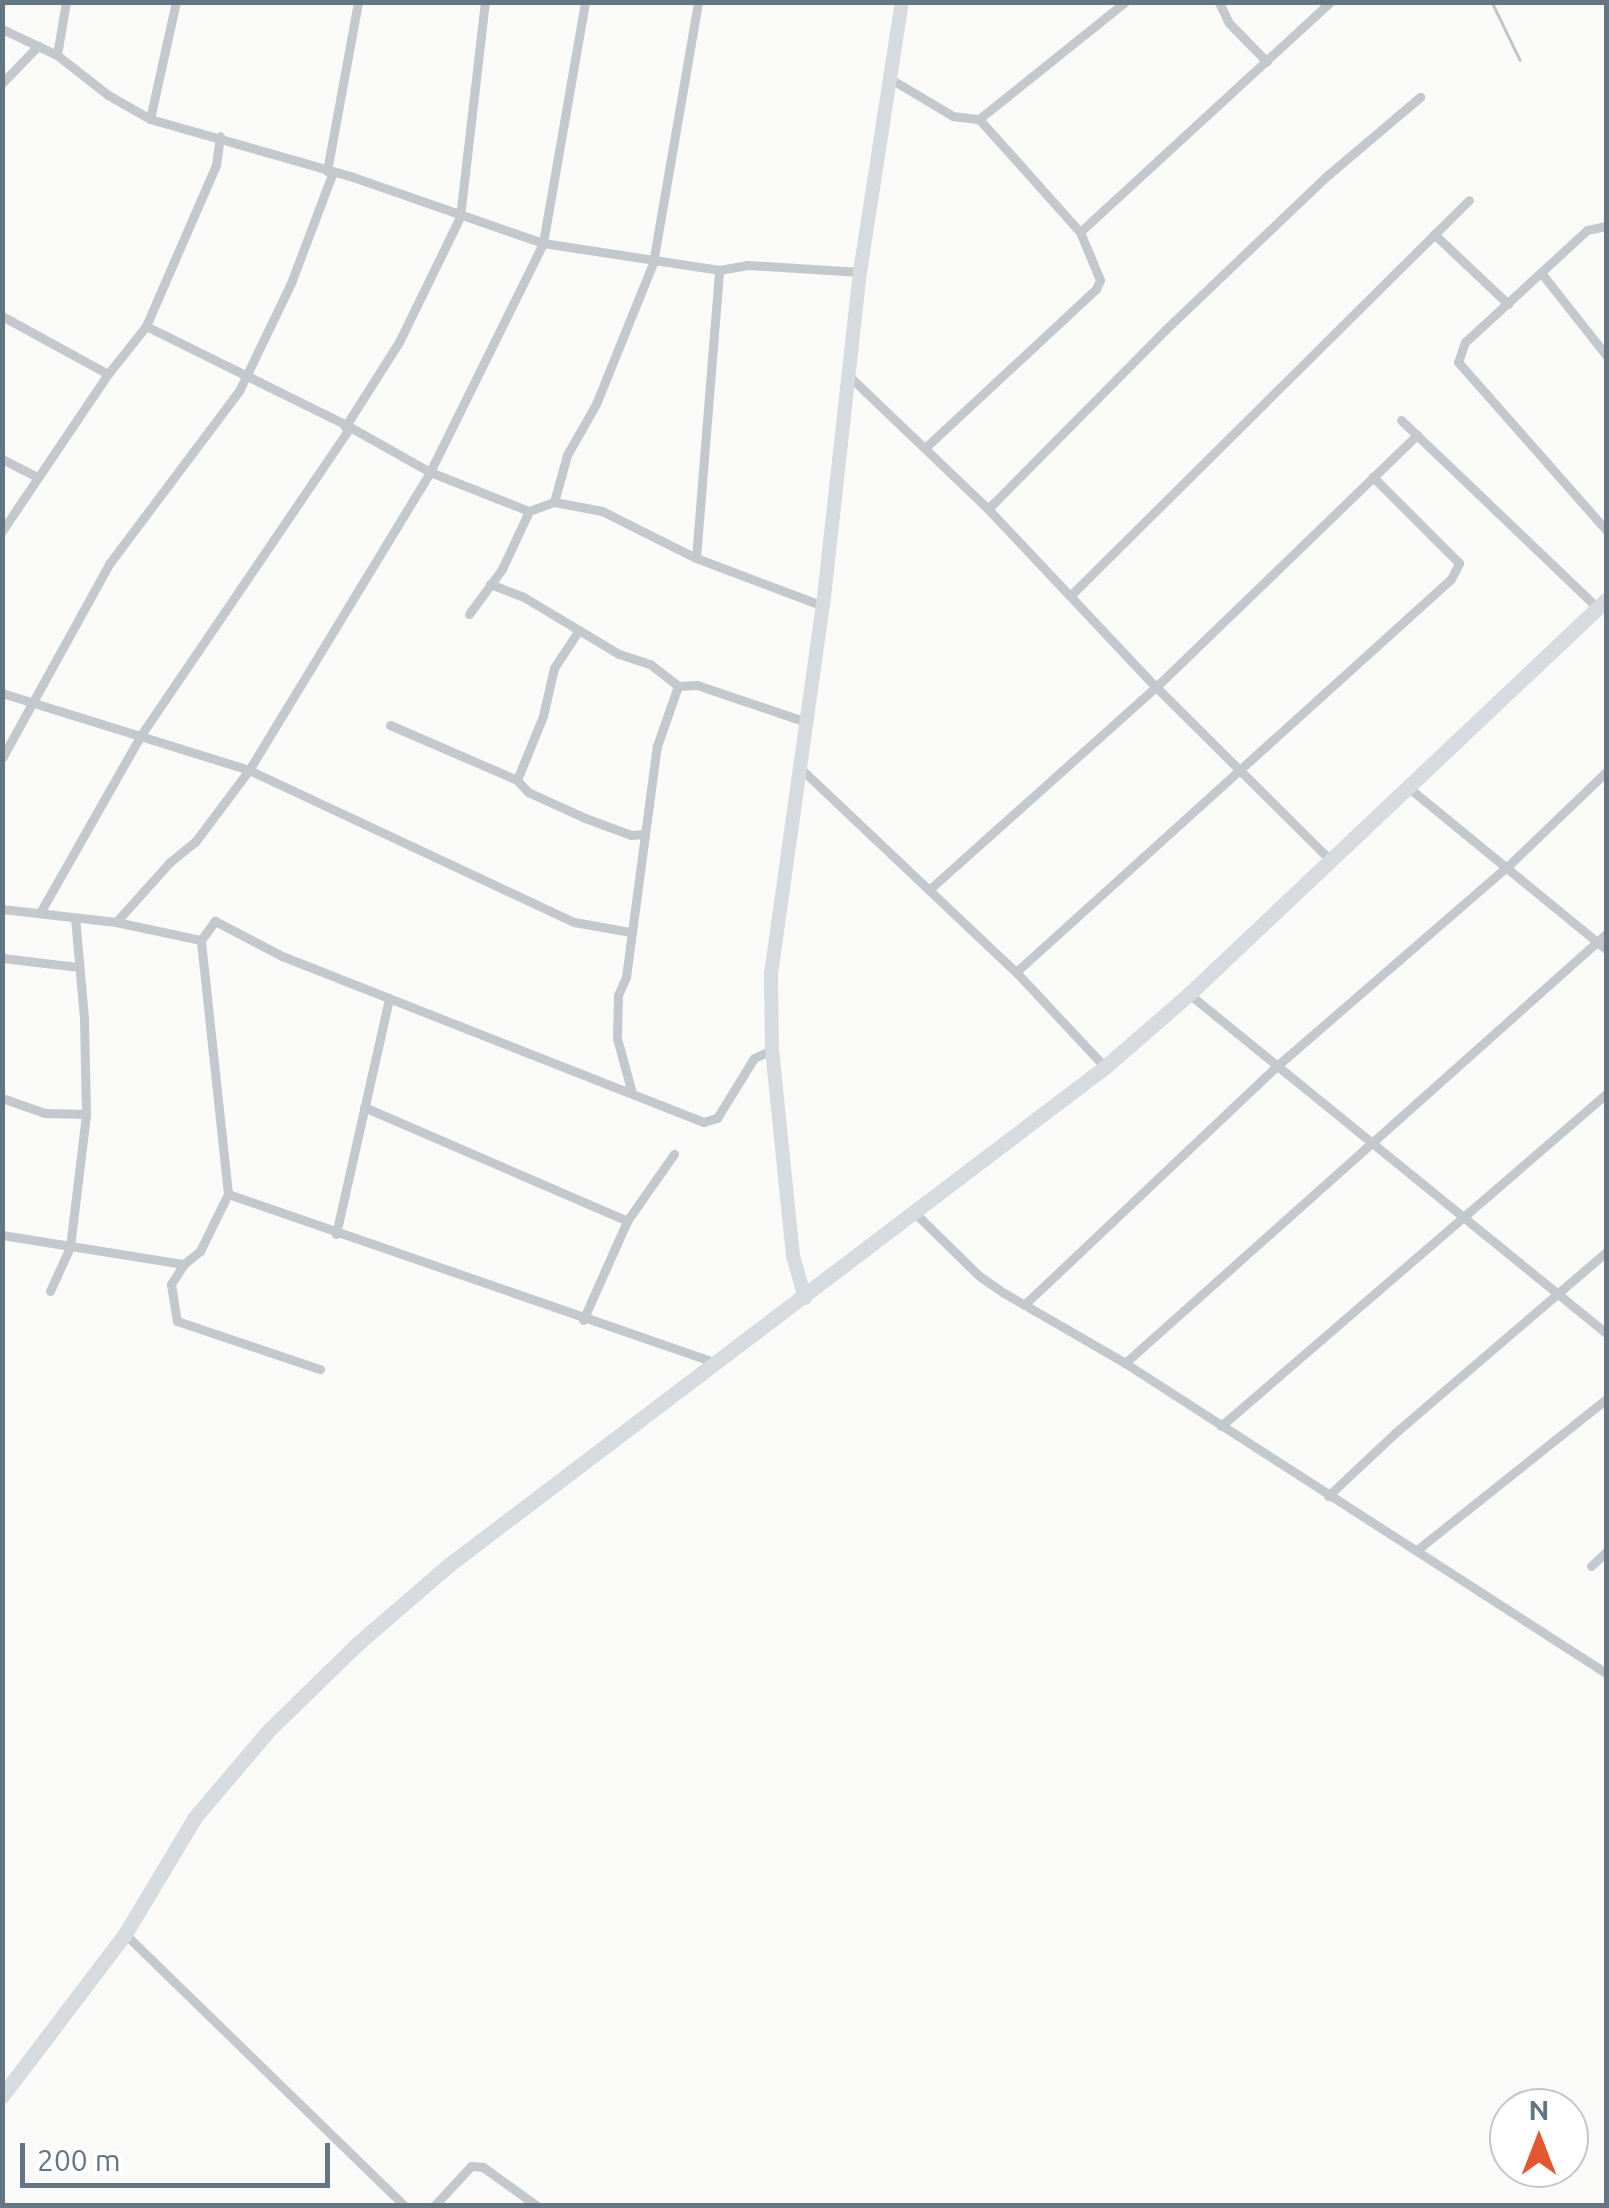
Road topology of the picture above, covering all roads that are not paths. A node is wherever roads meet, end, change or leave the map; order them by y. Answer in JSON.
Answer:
{"nodes":[{"id":1,"x":66,"y":2,"type":"edge"},
{"id":2,"x":176,"y":2,"type":"edge"},
{"id":3,"x":358,"y":2,"type":"edge"},
{"id":4,"x":485,"y":2,"type":"edge"},
{"id":5,"x":585,"y":2,"type":"edge"},
{"id":6,"x":698,"y":2,"type":"edge"},
{"id":7,"x":902,"y":2,"type":"edge"},
{"id":8,"x":1125,"y":2,"type":"edge"},
{"id":9,"x":1219,"y":2,"type":"edge"},
{"id":10,"x":1330,"y":2,"type":"edge"},
{"id":11,"x":2,"y":29,"type":"edge"},
{"id":12,"x":38,"y":46,"type":"junction"},
{"id":13,"x":58,"y":55,"type":"junction"},
{"id":14,"x":1268,"y":62,"type":"junction"},
{"id":15,"x":889,"y":78,"type":"junction"},
{"id":16,"x":2,"y":84,"type":"edge"},
{"id":17,"x":1420,"y":96,"type":"dead end"},
{"id":18,"x":150,"y":119,"type":"junction"},
{"id":19,"x":979,"y":119,"type":"junction"},
{"id":20,"x":220,"y":136,"type":"junction"},
{"id":21,"x":330,"y":172,"type":"junction"},
{"id":22,"x":1469,"y":200,"type":"dead end"},
{"id":23,"x":460,"y":217,"type":"junction"},
{"id":24,"x":1606,"y":226,"type":"edge"},
{"id":25,"x":1080,"y":232,"type":"junction"},
{"id":26,"x":1434,"y":234,"type":"junction"},
{"id":27,"x":543,"y":243,"type":"junction"},
{"id":28,"x":654,"y":263,"type":"junction"},
{"id":29,"x":719,"y":270,"type":"junction"},
{"id":30,"x":860,"y":272,"type":"junction"},
{"id":31,"x":1542,"y":274,"type":"junction"},
{"id":32,"x":1508,"y":304,"type":"junction"},
{"id":33,"x":2,"y":316,"type":"edge"},
{"id":34,"x":146,"y":326,"type":"junction"},
{"id":35,"x":1606,"y":355,"type":"edge"},
{"id":36,"x":108,"y":374,"type":"junction"},
{"id":37,"x":849,"y":376,"type":"junction"},
{"id":38,"x":244,"y":377,"type":"junction"},
{"id":39,"x":1401,"y":420,"type":"dead end"},
{"id":40,"x":348,"y":427,"type":"junction"},
{"id":41,"x":1417,"y":435,"type":"junction"},
{"id":42,"x":926,"y":448,"type":"junction"},
{"id":43,"x":2,"y":460,"type":"edge"},
{"id":44,"x":430,"y":472,"type":"junction"},
{"id":45,"x":37,"y":477,"type":"junction"},
{"id":46,"x":1373,"y":477,"type":"junction"},
{"id":47,"x":554,"y":502,"type":"junction"},
{"id":48,"x":988,"y":510,"type":"junction"},
{"id":49,"x":530,"y":511,"type":"junction"},
{"id":50,"x":1606,"y":530,"type":"edge"},
{"id":51,"x":2,"y":531,"type":"edge"},
{"id":52,"x":696,"y":558,"type":"junction"},
{"id":53,"x":490,"y":584,"type":"junction"},
{"id":54,"x":1070,"y":596,"type":"junction"},
{"id":55,"x":1602,"y":604,"type":"edge"},
{"id":56,"x":822,"y":606,"type":"junction"},
{"id":57,"x":469,"y":614,"type":"dead end"},
{"id":58,"x":580,"y":630,"type":"junction"},
{"id":59,"x":678,"y":686,"type":"junction"},
{"id":60,"x":1156,"y":687,"type":"junction"},
{"id":61,"x":2,"y":693,"type":"edge"},
{"id":62,"x":32,"y":703,"type":"junction"},
{"id":63,"x":806,"y":722,"type":"junction"},
{"id":64,"x":390,"y":726,"type":"dead end"},
{"id":65,"x":141,"y":735,"type":"junction"},
{"id":66,"x":2,"y":758,"type":"edge"},
{"id":67,"x":799,"y":767,"type":"junction"},
{"id":68,"x":1238,"y":768,"type":"junction"},
{"id":69,"x":249,"y":770,"type":"junction"},
{"id":70,"x":1606,"y":772,"type":"edge"},
{"id":71,"x":517,"y":780,"type":"junction"},
{"id":72,"x":1408,"y":788,"type":"junction"},
{"id":73,"x":645,"y":834,"type":"junction"},
{"id":74,"x":1329,"y":859,"type":"junction"},
{"id":75,"x":1508,"y":866,"type":"junction"},
{"id":76,"x":931,"y":888,"type":"junction"},
{"id":77,"x":2,"y":909,"type":"edge"},
{"id":78,"x":41,"y":911,"type":"junction"},
{"id":79,"x":75,"y":918,"type":"junction"},
{"id":80,"x":116,"y":922,"type":"junction"},
{"id":81,"x":630,"y":932,"type":"junction"},
{"id":82,"x":1606,"y":934,"type":"edge"},
{"id":83,"x":201,"y":940,"type":"junction"},
{"id":84,"x":1602,"y":946,"type":"edge"},
{"id":85,"x":2,"y":958,"type":"edge"},
{"id":86,"x":79,"y":967,"type":"junction"},
{"id":87,"x":1016,"y":972,"type":"junction"},
{"id":88,"x":1190,"y":994,"type":"junction"},
{"id":89,"x":388,"y":999,"type":"junction"},
{"id":90,"x":772,"y":1050,"type":"junction"},
{"id":91,"x":1278,"y":1064,"type":"junction"},
{"id":92,"x":1105,"y":1067,"type":"junction"},
{"id":93,"x":632,"y":1092,"type":"junction"},
{"id":94,"x":1606,"y":1094,"type":"edge"},
{"id":95,"x":2,"y":1098,"type":"edge"},
{"id":96,"x":364,"y":1107,"type":"junction"},
{"id":97,"x":86,"y":1114,"type":"junction"},
{"id":98,"x":1370,"y":1142,"type":"junction"},
{"id":99,"x":674,"y":1154,"type":"dead end"},
{"id":100,"x":228,"y":1194,"type":"junction"},
{"id":101,"x":914,"y":1212,"type":"junction"},
{"id":102,"x":1464,"y":1219,"type":"junction"},
{"id":103,"x":627,"y":1221,"type":"junction"},
{"id":104,"x":336,"y":1234,"type":"junction"},
{"id":105,"x":2,"y":1235,"type":"edge"},
{"id":106,"x":70,"y":1247,"type":"junction"},
{"id":107,"x":1606,"y":1252,"type":"edge"},
{"id":108,"x":184,"y":1264,"type":"junction"},
{"id":109,"x":50,"y":1292,"type":"dead end"},
{"id":110,"x":1557,"y":1296,"type":"junction"},
{"id":111,"x":805,"y":1298,"type":"junction"},
{"id":112,"x":1024,"y":1305,"type":"junction"},
{"id":113,"x":583,"y":1320,"type":"junction"},
{"id":114,"x":1606,"y":1334,"type":"edge"},
{"id":115,"x":1125,"y":1362,"type":"junction"},
{"id":116,"x":718,"y":1364,"type":"junction"},
{"id":117,"x":320,"y":1369,"type":"dead end"},
{"id":118,"x":1606,"y":1400,"type":"edge"},
{"id":119,"x":1221,"y":1426,"type":"junction"},
{"id":120,"x":1328,"y":1496,"type":"junction"},
{"id":121,"x":1417,"y":1550,"type":"junction"},
{"id":122,"x":1606,"y":1552,"type":"edge"},
{"id":123,"x":1591,"y":1566,"type":"dead end"},
{"id":124,"x":1606,"y":1673,"type":"edge"},
{"id":125,"x":125,"y":1934,"type":"junction"},
{"id":126,"x":2,"y":2096,"type":"edge"},
{"id":127,"x":404,"y":2206,"type":"edge"},
{"id":128,"x":434,"y":2206,"type":"edge"},
{"id":129,"x":537,"y":2206,"type":"edge"}],
"edges":[{"from":1,"to":13,"type":"street"},
{"from":2,"to":18,"type":"street"},
{"from":3,"to":21,"type":"street"},
{"from":4,"to":23,"type":"street"},
{"from":5,"to":27,"type":"street"},
{"from":6,"to":28,"type":"street"},
{"from":7,"to":15,"type":"street"},
{"from":8,"to":19,"type":"street"},
{"from":9,"to":14,"type":"street"},
{"from":10,"to":14,"type":"street"},
{"from":11,"to":12,"type":"street"},
{"from":12,"to":13,"type":"street"},
{"from":12,"to":16,"type":"street"},
{"from":13,"to":18,"type":"street"},
{"from":14,"to":25,"type":"street"},
{"from":15,"to":19,"type":"street"},
{"from":15,"to":30,"type":"street"},
{"from":17,"to":48,"type":"street"},
{"from":18,"to":20,"type":"street"},
{"from":19,"to":25,"type":"street"},
{"from":20,"to":21,"type":"street"},
{"from":20,"to":34,"type":"street"},
{"from":21,"to":23,"type":"street"},
{"from":21,"to":38,"type":"street"},
{"from":22,"to":26,"type":"street"},
{"from":23,"to":27,"type":"street"},
{"from":23,"to":40,"type":"street"},
{"from":24,"to":31,"type":"street"},
{"from":25,"to":42,"type":"street"},
{"from":26,"to":32,"type":"street"},
{"from":26,"to":54,"type":"street"},
{"from":27,"to":28,"type":"street"},
{"from":27,"to":44,"type":"street"},
{"from":28,"to":29,"type":"street"},
{"from":28,"to":47,"type":"street"},
{"from":29,"to":30,"type":"street"},
{"from":29,"to":52,"type":"street"},
{"from":30,"to":37,"type":"street"},
{"from":31,"to":32,"type":"street"},
{"from":31,"to":35,"type":"street"},
{"from":32,"to":50,"type":"street"},
{"from":33,"to":36,"type":"street"},
{"from":34,"to":36,"type":"street"},
{"from":34,"to":38,"type":"street"},
{"from":36,"to":45,"type":"street"},
{"from":37,"to":42,"type":"street"},
{"from":37,"to":56,"type":"street"},
{"from":38,"to":40,"type":"street"},
{"from":38,"to":62,"type":"street"},
{"from":39,"to":41,"type":"street"},
{"from":40,"to":44,"type":"street"},
{"from":40,"to":65,"type":"street"},
{"from":41,"to":46,"type":"street"},
{"from":41,"to":55,"type":"street"},
{"from":42,"to":48,"type":"street"},
{"from":43,"to":45,"type":"street"},
{"from":44,"to":49,"type":"street"},
{"from":44,"to":69,"type":"street"},
{"from":45,"to":51,"type":"street"},
{"from":46,"to":60,"type":"street"},
{"from":46,"to":68,"type":"street"},
{"from":47,"to":49,"type":"street"},
{"from":47,"to":52,"type":"street"},
{"from":48,"to":54,"type":"street"},
{"from":49,"to":53,"type":"street"},
{"from":52,"to":56,"type":"street"},
{"from":53,"to":57,"type":"street"},
{"from":53,"to":58,"type":"street"},
{"from":54,"to":60,"type":"street"},
{"from":55,"to":72,"type":"main road"},
{"from":56,"to":63,"type":"street"},
{"from":58,"to":59,"type":"street"},
{"from":58,"to":71,"type":"street"},
{"from":59,"to":63,"type":"street"},
{"from":59,"to":73,"type":"street"},
{"from":60,"to":68,"type":"street"},
{"from":60,"to":76,"type":"street"},
{"from":61,"to":62,"type":"street"},
{"from":62,"to":65,"type":"street"},
{"from":62,"to":66,"type":"street"},
{"from":63,"to":67,"type":"street"},
{"from":64,"to":71,"type":"street"},
{"from":65,"to":69,"type":"street"},
{"from":65,"to":78,"type":"street"},
{"from":67,"to":76,"type":"street"},
{"from":67,"to":90,"type":"street"},
{"from":68,"to":74,"type":"street"},
{"from":68,"to":87,"type":"street"},
{"from":69,"to":80,"type":"street"},
{"from":69,"to":81,"type":"street"},
{"from":70,"to":75,"type":"street"},
{"from":71,"to":73,"type":"street"},
{"from":72,"to":74,"type":"main road"},
{"from":72,"to":75,"type":"street"},
{"from":73,"to":81,"type":"street"},
{"from":74,"to":88,"type":"main road"},
{"from":75,"to":84,"type":"street"},
{"from":75,"to":91,"type":"street"},
{"from":76,"to":87,"type":"street"},
{"from":77,"to":78,"type":"street"},
{"from":78,"to":79,"type":"street"},
{"from":79,"to":80,"type":"street"},
{"from":79,"to":86,"type":"street"},
{"from":80,"to":83,"type":"street"},
{"from":81,"to":93,"type":"street"},
{"from":82,"to":84,"type":"street"},
{"from":83,"to":89,"type":"street"},
{"from":83,"to":100,"type":"street"},
{"from":84,"to":98,"type":"street"},
{"from":85,"to":86,"type":"street"},
{"from":86,"to":97,"type":"street"},
{"from":87,"to":92,"type":"street"},
{"from":88,"to":91,"type":"street"},
{"from":88,"to":92,"type":"main road"},
{"from":89,"to":93,"type":"street"},
{"from":89,"to":96,"type":"street"},
{"from":90,"to":93,"type":"street"},
{"from":90,"to":111,"type":"street"},
{"from":91,"to":98,"type":"street"},
{"from":91,"to":112,"type":"street"},
{"from":92,"to":101,"type":"main road"},
{"from":94,"to":102,"type":"street"},
{"from":95,"to":97,"type":"street"},
{"from":96,"to":103,"type":"street"},
{"from":96,"to":104,"type":"street"},
{"from":97,"to":106,"type":"street"},
{"from":98,"to":102,"type":"street"},
{"from":98,"to":115,"type":"street"},
{"from":99,"to":103,"type":"street"},
{"from":100,"to":104,"type":"street"},
{"from":100,"to":108,"type":"street"},
{"from":101,"to":111,"type":"main road"},
{"from":101,"to":112,"type":"street"},
{"from":102,"to":110,"type":"street"},
{"from":102,"to":119,"type":"street"},
{"from":103,"to":113,"type":"street"},
{"from":104,"to":113,"type":"street"},
{"from":105,"to":106,"type":"street"},
{"from":106,"to":108,"type":"street"},
{"from":106,"to":109,"type":"street"},
{"from":107,"to":110,"type":"street"},
{"from":108,"to":117,"type":"street"},
{"from":110,"to":114,"type":"street"},
{"from":110,"to":120,"type":"street"},
{"from":111,"to":116,"type":"main road"},
{"from":112,"to":115,"type":"street"},
{"from":113,"to":116,"type":"street"},
{"from":115,"to":119,"type":"street"},
{"from":116,"to":125,"type":"main road"},
{"from":118,"to":121,"type":"street"},
{"from":119,"to":120,"type":"street"},
{"from":120,"to":121,"type":"street"},
{"from":121,"to":124,"type":"street"},
{"from":122,"to":123,"type":"street"},
{"from":125,"to":126,"type":"main road"},
{"from":125,"to":127,"type":"street"},
{"from":128,"to":129,"type":"street"}]}
